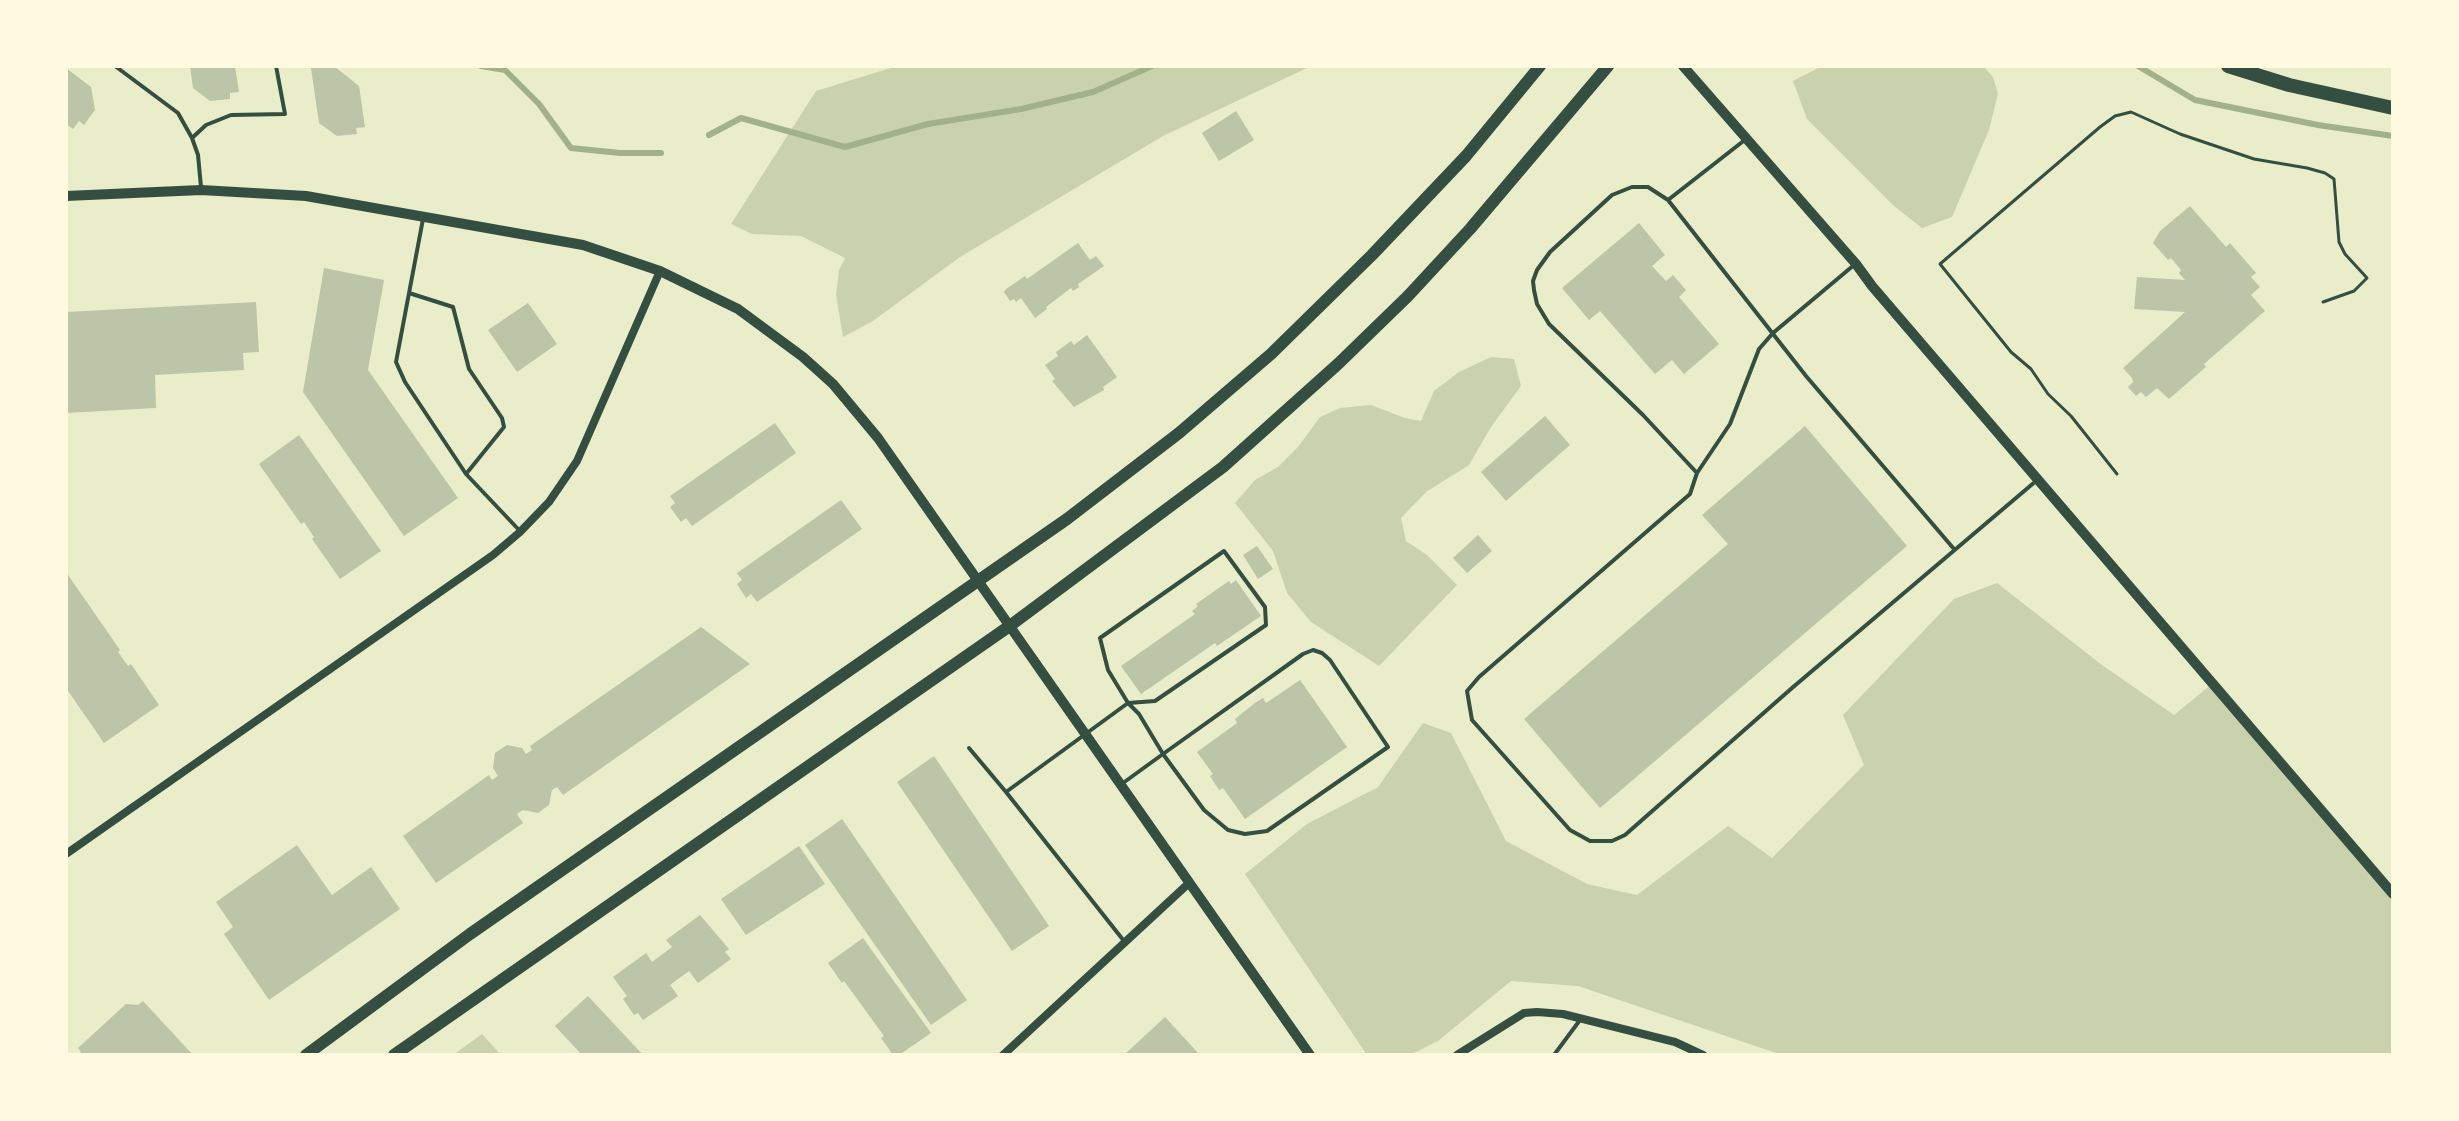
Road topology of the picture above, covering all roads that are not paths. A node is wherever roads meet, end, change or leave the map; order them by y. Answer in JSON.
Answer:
{"nodes":[{"id":1,"x":115,"y":66,"type":"edge"},
{"id":2,"x":276,"y":66,"type":"edge"},
{"id":3,"x":1540,"y":66,"type":"edge"},
{"id":4,"x":1608,"y":66,"type":"edge"},
{"id":5,"x":1683,"y":66,"type":"edge"},
{"id":6,"x":2228,"y":66,"type":"edge"},
{"id":7,"x":2393,"y":108,"type":"edge"},
{"id":8,"x":192,"y":138,"type":"junction"},
{"id":9,"x":1746,"y":139,"type":"junction"},
{"id":10,"x":201,"y":190,"type":"junction"},
{"id":11,"x":66,"y":196,"type":"edge"},
{"id":12,"x":1668,"y":200,"type":"junction"},
{"id":13,"x":423,"y":217,"type":"junction"},
{"id":14,"x":1856,"y":264,"type":"junction"},
{"id":15,"x":660,"y":271,"type":"junction"},
{"id":16,"x":409,"y":293,"type":"junction"},
{"id":17,"x":1773,"y":333,"type":"junction"},
{"id":18,"x":1697,"y":473,"type":"junction"},
{"id":19,"x":466,"y":474,"type":"junction"},
{"id":20,"x":2038,"y":479,"type":"junction"},
{"id":21,"x":520,"y":532,"type":"junction"},
{"id":22,"x":1954,"y":549,"type":"junction"},
{"id":23,"x":980,"y":580,"type":"junction"},
{"id":24,"x":1011,"y":625,"type":"junction"},
{"id":25,"x":1128,"y":703,"type":"junction"},
{"id":26,"x":1085,"y":732,"type":"junction"},
{"id":27,"x":969,"y":748,"type":"dead end"},
{"id":28,"x":1163,"y":754,"type":"junction"},
{"id":29,"x":1121,"y":784,"type":"junction"},
{"id":30,"x":1006,"y":792,"type":"junction"},
{"id":31,"x":66,"y":854,"type":"edge"},
{"id":32,"x":1189,"y":883,"type":"junction"},
{"id":33,"x":2393,"y":894,"type":"edge"},
{"id":34,"x":1124,"y":941,"type":"junction"},
{"id":35,"x":1582,"y":1019,"type":"junction"},
{"id":36,"x":306,"y":1055,"type":"edge"},
{"id":37,"x":394,"y":1055,"type":"edge"},
{"id":38,"x":1003,"y":1055,"type":"edge"},
{"id":39,"x":1310,"y":1055,"type":"edge"},
{"id":40,"x":1457,"y":1055,"type":"edge"},
{"id":41,"x":1554,"y":1055,"type":"edge"},
{"id":42,"x":1703,"y":1055,"type":"edge"}],
"edges":[{"from":1,"to":8,"type":"lane"},
{"from":2,"to":8,"type":"lane"},
{"from":3,"to":23,"type":"main road"},
{"from":4,"to":24,"type":"main road"},
{"from":5,"to":9,"type":"street"},
{"from":6,"to":7,"type":"highway"},
{"from":8,"to":10,"type":"lane"},
{"from":9,"to":12,"type":"lane"},
{"from":9,"to":14,"type":"street"},
{"from":10,"to":11,"type":"street"},
{"from":10,"to":13,"type":"street"},
{"from":12,"to":17,"type":"lane"},
{"from":12,"to":18,"type":"lane"},
{"from":13,"to":15,"type":"street"},
{"from":13,"to":16,"type":"lane"},
{"from":14,"to":17,"type":"lane"},
{"from":14,"to":20,"type":"street"},
{"from":15,"to":21,"type":"street"},
{"from":15,"to":23,"type":"street"},
{"from":16,"to":19,"type":"lane"},
{"from":16,"to":19,"type":"lane"},
{"from":17,"to":18,"type":"lane"},
{"from":17,"to":22,"type":"lane"},
{"from":18,"to":22,"type":"lane"},
{"from":19,"to":21,"type":"lane"},
{"from":20,"to":22,"type":"lane"},
{"from":20,"to":33,"type":"street"},
{"from":21,"to":31,"type":"street"},
{"from":23,"to":24,"type":"street"},
{"from":23,"to":36,"type":"main road"},
{"from":24,"to":26,"type":"street"},
{"from":24,"to":37,"type":"main road"},
{"from":25,"to":25,"type":"lane"},
{"from":25,"to":26,"type":"lane"},
{"from":25,"to":28,"type":"lane"},
{"from":26,"to":29,"type":"street"},
{"from":26,"to":30,"type":"lane"},
{"from":27,"to":30,"type":"lane"},
{"from":28,"to":28,"type":"lane"},
{"from":28,"to":29,"type":"lane"},
{"from":29,"to":32,"type":"street"},
{"from":30,"to":34,"type":"lane"},
{"from":32,"to":34,"type":"street"},
{"from":32,"to":39,"type":"street"},
{"from":34,"to":38,"type":"street"},
{"from":35,"to":40,"type":"street"},
{"from":35,"to":41,"type":"lane"},
{"from":35,"to":42,"type":"street"}]}
